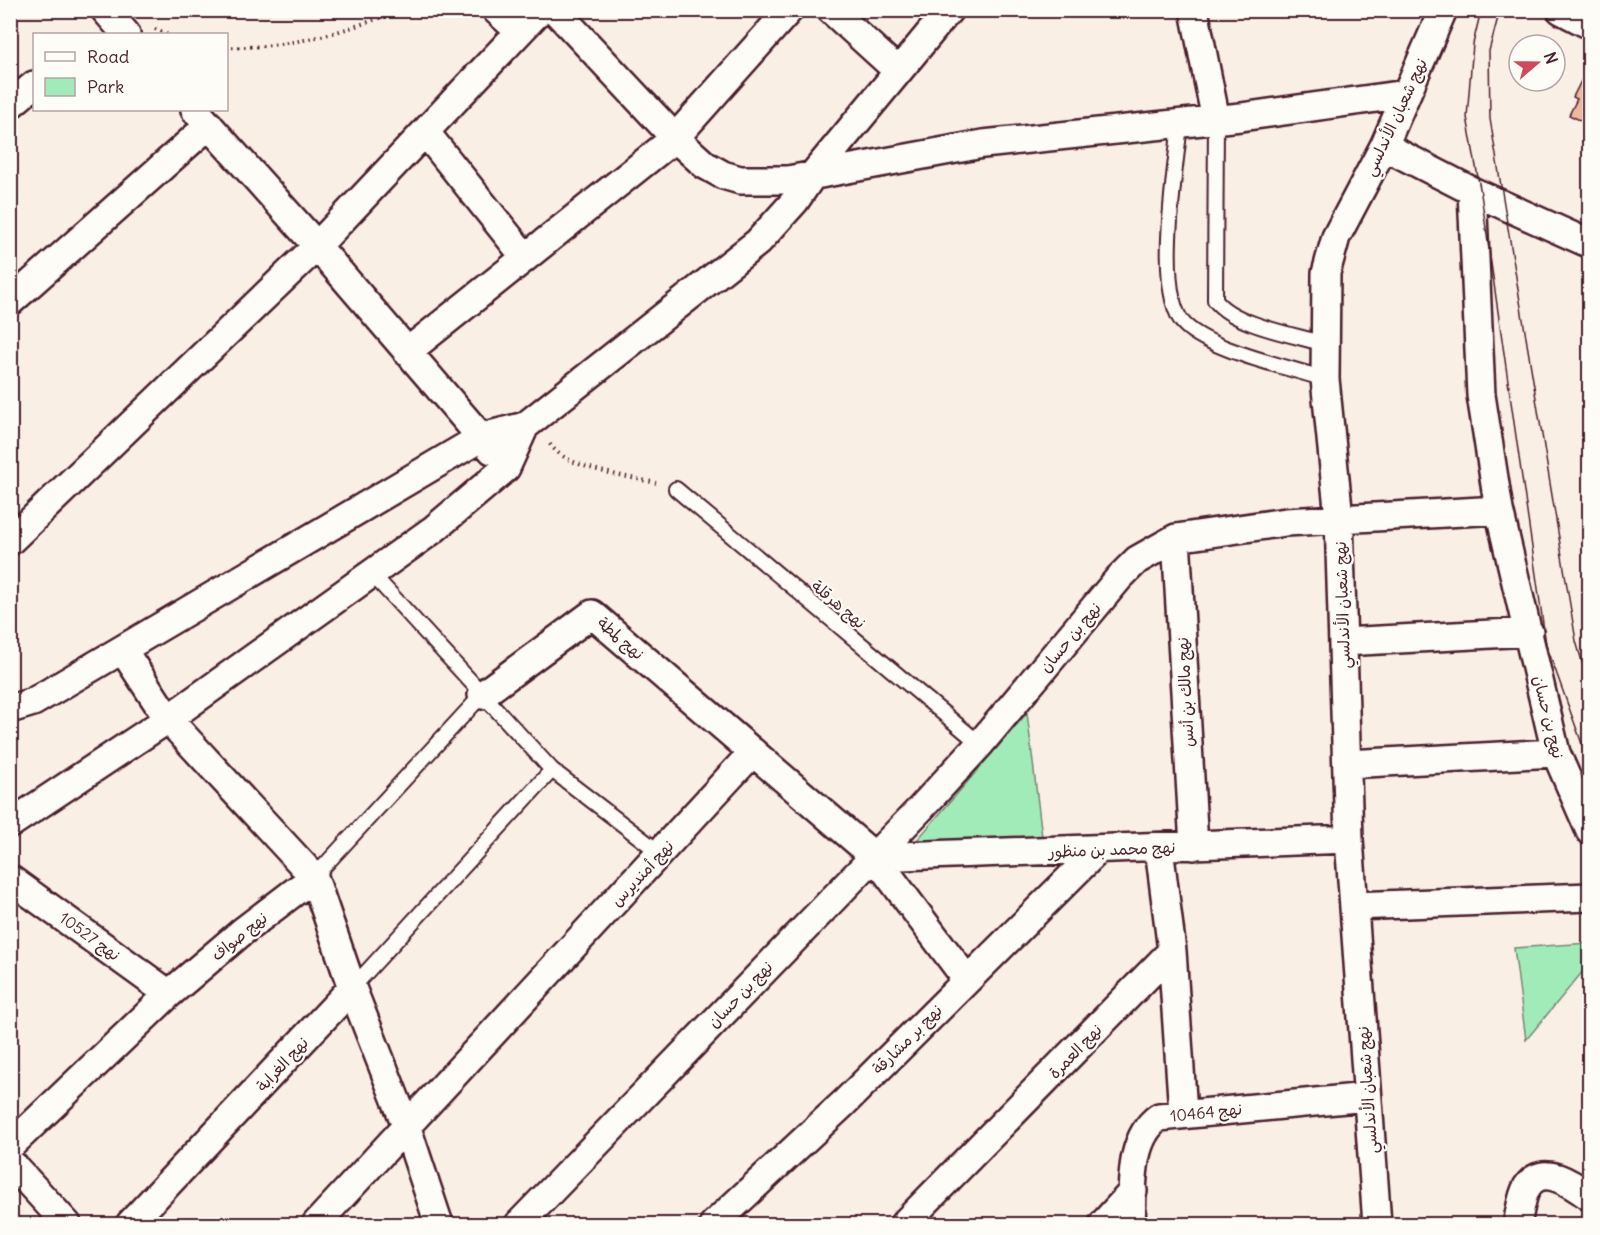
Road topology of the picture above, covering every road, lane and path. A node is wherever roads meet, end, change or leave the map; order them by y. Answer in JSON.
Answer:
{"nodes":[{"id":1,"x":400,"y":10,"type":"edge"},
{"id":2,"x":496,"y":10,"type":"edge"},
{"id":3,"x":540,"y":10,"type":"edge"},
{"id":4,"x":555,"y":10,"type":"edge"},
{"id":5,"x":789,"y":10,"type":"edge"},
{"id":6,"x":831,"y":10,"type":"edge"},
{"id":7,"x":949,"y":10,"type":"edge"},
{"id":8,"x":1194,"y":10,"type":"edge"},
{"id":9,"x":1443,"y":10,"type":"edge"},
{"id":10,"x":1561,"y":10,"type":"edge"},
{"id":11,"x":1590,"y":25,"type":"edge"},
{"id":12,"x":519,"y":32,"type":"junction"},
{"id":13,"x":228,"y":47,"type":"edge"},
{"id":14,"x":898,"y":71,"type":"junction"},
{"id":15,"x":1205,"y":72,"type":"junction"},
{"id":16,"x":33,"y":86,"type":"edge"},
{"id":17,"x":1406,"y":94,"type":"junction"},
{"id":18,"x":10,"y":105,"type":"edge"},
{"id":19,"x":202,"y":117,"type":"edge"},
{"id":20,"x":1216,"y":120,"type":"junction"},
{"id":21,"x":1180,"y":123,"type":"junction"},
{"id":22,"x":426,"y":133,"type":"junction"},
{"id":23,"x":675,"y":138,"type":"junction"},
{"id":24,"x":1384,"y":147,"type":"junction"},
{"id":25,"x":812,"y":176,"type":"junction"},
{"id":26,"x":1472,"y":191,"type":"junction"},
{"id":27,"x":1590,"y":244,"type":"edge"},
{"id":28,"x":317,"y":246,"type":"junction"},
{"id":29,"x":525,"y":257,"type":"junction"},
{"id":30,"x":10,"y":302,"type":"edge"},
{"id":31,"x":1325,"y":344,"type":"junction"},
{"id":32,"x":407,"y":352,"type":"junction"},
{"id":33,"x":1325,"y":379,"type":"junction"},
{"id":34,"x":530,"y":423,"type":"junction"},
{"id":35,"x":482,"y":437,"type":"junction"},
{"id":36,"x":506,"y":468,"type":"junction"},
{"id":37,"x":676,"y":489,"type":"joint"},
{"id":38,"x":1499,"y":510,"type":"junction"},
{"id":39,"x":1339,"y":518,"type":"junction"},
{"id":40,"x":1176,"y":538,"type":"junction"},
{"id":41,"x":10,"y":541,"type":"edge"},
{"id":42,"x":373,"y":575,"type":"junction"},
{"id":43,"x":1529,"y":632,"type":"junction"},
{"id":44,"x":1343,"y":642,"type":"junction"},
{"id":45,"x":123,"y":650,"type":"junction"},
{"id":46,"x":482,"y":695,"type":"junction"},
{"id":47,"x":10,"y":709,"type":"edge"},
{"id":48,"x":168,"y":719,"type":"junction"},
{"id":49,"x":980,"y":744,"type":"junction"},
{"id":50,"x":753,"y":752,"type":"junction"},
{"id":51,"x":1556,"y":753,"type":"junction"},
{"id":52,"x":1347,"y":764,"type":"junction"},
{"id":53,"x":552,"y":770,"type":"junction"},
{"id":54,"x":10,"y":824,"type":"edge"},
{"id":55,"x":1590,"y":831,"type":"edge"},
{"id":56,"x":1349,"y":839,"type":"junction"},
{"id":57,"x":1194,"y":846,"type":"junction"},
{"id":58,"x":1159,"y":848,"type":"junction"},
{"id":59,"x":1098,"y":851,"type":"junction"},
{"id":60,"x":660,"y":853,"type":"junction"},
{"id":61,"x":875,"y":857,"type":"junction"},
{"id":62,"x":314,"y":877,"type":"junction"},
{"id":63,"x":10,"y":879,"type":"edge"},
{"id":64,"x":1590,"y":897,"type":"edge"},
{"id":65,"x":1354,"y":906,"type":"junction"},
{"id":66,"x":1172,"y":951,"type":"junction"},
{"id":67,"x":967,"y":980,"type":"junction"},
{"id":68,"x":352,"y":988,"type":"junction"},
{"id":69,"x":169,"y":994,"type":"junction"},
{"id":70,"x":1367,"y":1097,"type":"junction"},
{"id":71,"x":1183,"y":1113,"type":"junction"},
{"id":72,"x":407,"y":1128,"type":"junction"},
{"id":73,"x":10,"y":1146,"type":"edge"},
{"id":74,"x":10,"y":1162,"type":"edge"},
{"id":75,"x":1584,"y":1183,"type":"edge"},
{"id":76,"x":1133,"y":1191,"type":"junction"},
{"id":77,"x":67,"y":1224,"type":"edge"},
{"id":78,"x":130,"y":1224,"type":"edge"},
{"id":79,"x":316,"y":1224,"type":"edge"},
{"id":80,"x":439,"y":1224,"type":"edge"},
{"id":81,"x":519,"y":1224,"type":"edge"},
{"id":82,"x":714,"y":1224,"type":"edge"},
{"id":83,"x":904,"y":1224,"type":"edge"},
{"id":84,"x":1103,"y":1224,"type":"edge"},
{"id":85,"x":1131,"y":1224,"type":"edge"},
{"id":86,"x":1377,"y":1224,"type":"edge"},
{"id":87,"x":1517,"y":1224,"type":"edge"}],
"edges":[{"from":1,"to":13,"type":"path"},
{"from":2,"to":12,"type":"street"},
{"from":3,"to":12,"type":"street"},
{"from":4,"to":23,"type":"street"},
{"from":5,"to":23,"type":"street"},
{"from":6,"to":14,"type":"street"},
{"from":7,"to":14,"type":"street"},
{"from":8,"to":15,"type":"street"},
{"from":9,"to":17,"type":"street","name":"نهج شعبان الأندلسي"},
{"from":10,"to":11,"type":"street"},
{"from":12,"to":22,"type":"street"},
{"from":14,"to":25,"type":"street"},
{"from":15,"to":20,"type":"street"},
{"from":15,"to":21,"type":"street"},
{"from":16,"to":18,"type":"street"},
{"from":17,"to":20,"type":"street"},
{"from":17,"to":24,"type":"street","name":"نهج شعبان الأندلسي"},
{"from":19,"to":28,"type":"street"},
{"from":19,"to":30,"type":"street"},
{"from":20,"to":21,"type":"street"},
{"from":20,"to":31,"type":"lane"},
{"from":21,"to":25,"type":"street"},
{"from":21,"to":33,"type":"lane"},
{"from":22,"to":28,"type":"street"},
{"from":22,"to":29,"type":"street"},
{"from":23,"to":25,"type":"street"},
{"from":23,"to":29,"type":"street"},
{"from":24,"to":26,"type":"street"},
{"from":24,"to":31,"type":"street","name":"نهج شعبان الأندلسي"},
{"from":25,"to":34,"type":"street"},
{"from":26,"to":27,"type":"street"},
{"from":26,"to":38,"type":"street"},
{"from":28,"to":32,"type":"street"},
{"from":28,"to":41,"type":"street"},
{"from":29,"to":32,"type":"street"},
{"from":31,"to":33,"type":"street","name":"نهج شعبان الأندلسي"},
{"from":32,"to":35,"type":"street"},
{"from":33,"to":39,"type":"street","name":"نهج شعبان الأندلسي"},
{"from":34,"to":35,"type":"street"},
{"from":34,"to":36,"type":"street"},
{"from":34,"to":37,"type":"path"},
{"from":35,"to":36,"type":"street"},
{"from":35,"to":45,"type":"street"},
{"from":36,"to":42,"type":"street"},
{"from":37,"to":49,"type":"lane","name":"نهج هرقلة"},
{"from":38,"to":39,"type":"street","name":"نهج بن حسان"},
{"from":38,"to":43,"type":"street","name":"نهج بن حسان"},
{"from":39,"to":40,"type":"street","name":"نهج بن حسان"},
{"from":39,"to":44,"type":"street","name":"نهج شعبان الأندلسي"},
{"from":40,"to":49,"type":"street","name":"نهج بن حسان"},
{"from":40,"to":57,"type":"street","name":"نهج مالك بن أنس"},
{"from":42,"to":46,"type":"lane"},
{"from":42,"to":48,"type":"street"},
{"from":43,"to":44,"type":"street"},
{"from":43,"to":51,"type":"street","name":"نهج بن حسان"},
{"from":44,"to":52,"type":"street","name":"نهج شعبان الأندلسي"},
{"from":45,"to":47,"type":"street"},
{"from":45,"to":48,"type":"street"},
{"from":46,"to":50,"type":"street","name":"نهج لمطة"},
{"from":46,"to":53,"type":"lane"},
{"from":46,"to":62,"type":"lane"},
{"from":48,"to":54,"type":"street"},
{"from":48,"to":62,"type":"street"},
{"from":49,"to":61,"type":"street","name":"نهج بن حسان"},
{"from":50,"to":60,"type":"street","name":"نهج أمنديرس"},
{"from":50,"to":61,"type":"street"},
{"from":51,"to":52,"type":"street"},
{"from":51,"to":55,"type":"street","name":"نهج بن حسان"},
{"from":52,"to":56,"type":"street","name":"نهج شعبان الأندلسي"},
{"from":53,"to":60,"type":"lane"},
{"from":53,"to":68,"type":"lane"},
{"from":56,"to":57,"type":"street","name":"نهج محمد بن منظور"},
{"from":56,"to":65,"type":"street","name":"نهج شعبان الأندلسي"},
{"from":57,"to":58,"type":"street","name":"نهج محمد بن منظور"},
{"from":58,"to":59,"type":"street","name":"نهج محمد بن منظور"},
{"from":58,"to":66,"type":"street"},
{"from":59,"to":61,"type":"street","name":"نهج محمد بن منظور"},
{"from":59,"to":67,"type":"street","name":"نهج بر مشارقة"},
{"from":60,"to":72,"type":"street","name":"نهج أمنديرس"},
{"from":61,"to":67,"type":"street"},
{"from":61,"to":81,"type":"street","name":"نهج بن حسان"},
{"from":62,"to":68,"type":"street"},
{"from":62,"to":69,"type":"street","name":"نهج صواف"},
{"from":63,"to":69,"type":"street","name":"نهج 10527"},
{"from":64,"to":65,"type":"street"},
{"from":65,"to":70,"type":"street","name":"نهج شعبان الأندلسي"},
{"from":66,"to":71,"type":"street"},
{"from":66,"to":83,"type":"street","name":"نهج العمرة"},
{"from":67,"to":82,"type":"street","name":"نهج بر مشارقة"},
{"from":68,"to":72,"type":"street"},
{"from":68,"to":78,"type":"street","name":"نهج الغرابة"},
{"from":69,"to":73,"type":"street","name":"نهج صواف"},
{"from":70,"to":71,"type":"street","name":"نهج 10464"},
{"from":70,"to":86,"type":"street","name":"نهج شعبان الأندلسي"},
{"from":71,"to":76,"type":"street","name":"نهج 10464"},
{"from":72,"to":79,"type":"street","name":"نهج أمنديرس"},
{"from":72,"to":80,"type":"street"},
{"from":74,"to":77,"type":"street"},
{"from":75,"to":87,"type":"street"},
{"from":76,"to":84,"type":"street"},
{"from":76,"to":85,"type":"street","name":"نهج 10464"}]}
